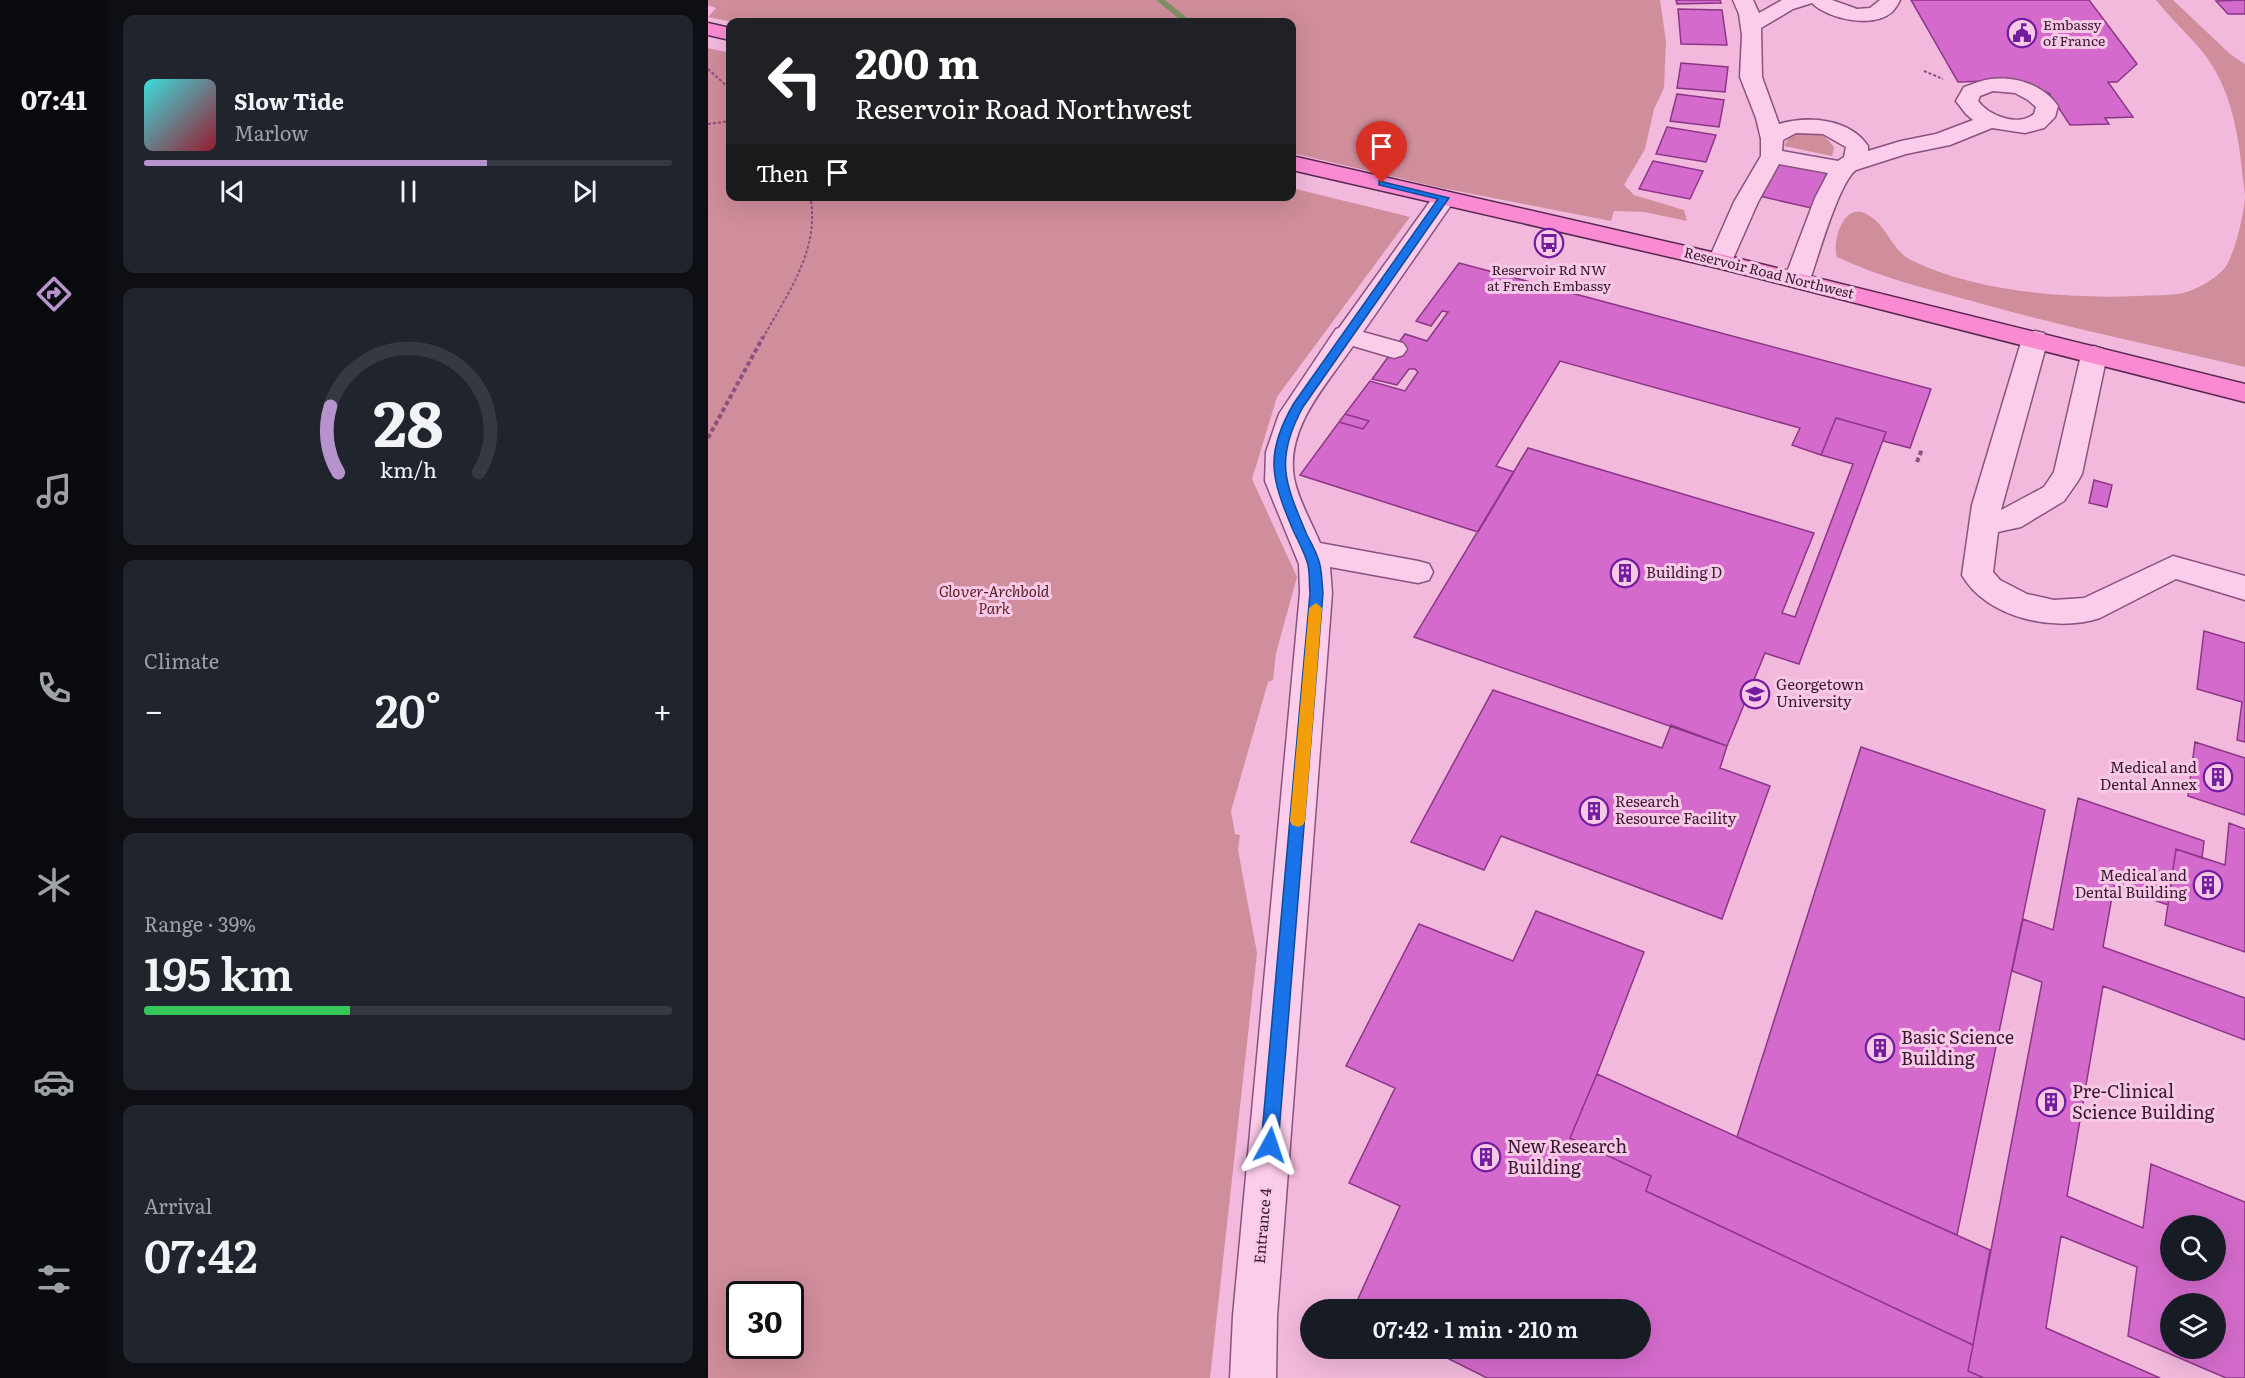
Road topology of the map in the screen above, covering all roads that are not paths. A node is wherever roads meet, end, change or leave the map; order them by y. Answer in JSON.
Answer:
{"nodes":[{"id":1,"x":1743,"y":0,"type":"edge"},
{"id":2,"x":1804,"y":0,"type":"edge"},
{"id":3,"x":1820,"y":0,"type":"edge"},
{"id":4,"x":1890,"y":0,"type":"edge"},
{"id":5,"x":1751,"y":26,"type":"junction"},
{"id":6,"x":708,"y":29,"type":"edge"},
{"id":7,"x":726,"y":33,"type":"edge"},
{"id":8,"x":1989,"y":121,"type":"dead end"},
{"id":9,"x":1772,"y":147,"type":"junction"},
{"id":10,"x":1296,"y":164,"type":"edge"},
{"id":11,"x":1847,"y":166,"type":"junction"},
{"id":12,"x":1444,"y":198,"type":"junction"},
{"id":13,"x":1720,"y":261,"type":"junction"},
{"id":14,"x":1797,"y":280,"type":"junction"},
{"id":15,"x":1345,"y":335,"type":"junction"},
{"id":16,"x":2035,"y":339,"type":"junction"},
{"id":17,"x":1394,"y":349,"type":"dead end"},
{"id":18,"x":2094,"y":355,"type":"junction"},
{"id":19,"x":2245,"y":393,"type":"edge"},
{"id":20,"x":1985,"y":524,"type":"junction"},
{"id":21,"x":1309,"y":552,"type":"junction"},
{"id":22,"x":1418,"y":572,"type":"dead end"},
{"id":23,"x":2245,"y":588,"type":"edge"},
{"id":24,"x":1253,"y":1378,"type":"edge"}],
"edges":[{"from":1,"to":5,"type":"street"},
{"from":2,"to":5,"type":"street"},
{"from":3,"to":4,"type":"street"},
{"from":5,"to":9,"type":"street"},
{"from":6,"to":7,"type":"main road"},
{"from":8,"to":11,"type":"street"},
{"from":9,"to":11,"type":"street"},
{"from":9,"to":11,"type":"street"},
{"from":9,"to":13,"type":"street"},
{"from":10,"to":12,"type":"main road","name":"Reservoir Road Northwest"},
{"from":11,"to":14,"type":"street"},
{"from":12,"to":13,"type":"main road","name":"Reservoir Road Northwest"},
{"from":12,"to":15,"type":"street","name":"Entrance 4"},
{"from":13,"to":14,"type":"main road","name":"Reservoir Road Northwest"},
{"from":14,"to":16,"type":"main road","name":"Reservoir Road Northwest"},
{"from":15,"to":17,"type":"street"},
{"from":15,"to":21,"type":"street","name":"Entrance 4"},
{"from":16,"to":18,"type":"main road","name":"Reservoir Road Northwest"},
{"from":16,"to":20,"type":"street"},
{"from":18,"to":19,"type":"main road","name":"Reservoir Road Northwest"},
{"from":18,"to":20,"type":"street"},
{"from":20,"to":23,"type":"street"},
{"from":21,"to":22,"type":"street"},
{"from":21,"to":24,"type":"street","name":"Entrance 4"}]}
